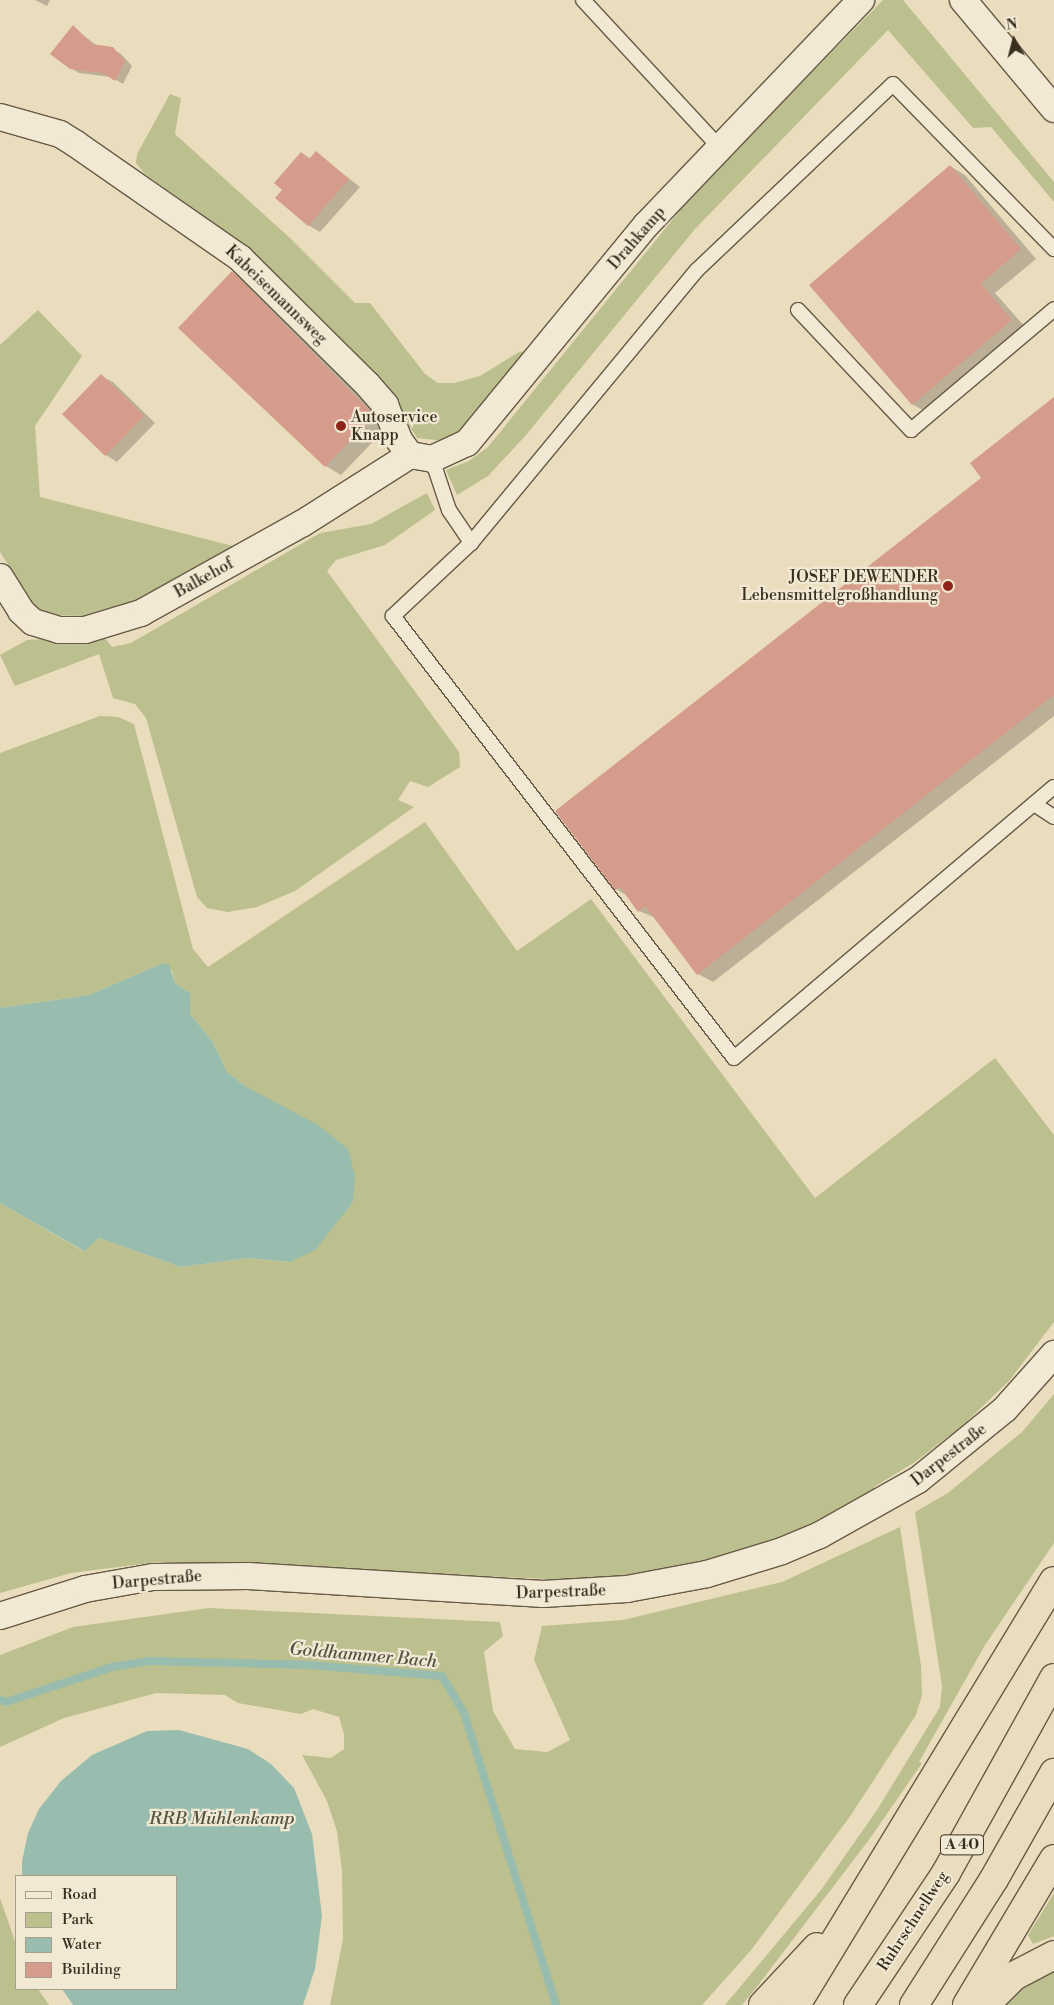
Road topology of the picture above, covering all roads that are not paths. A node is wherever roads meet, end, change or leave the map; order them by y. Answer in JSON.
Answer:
{"nodes":[{"id":1,"x":583,"y":0,"type":"edge"},
{"id":2,"x":861,"y":0,"type":"edge"},
{"id":3,"x":963,"y":0,"type":"edge"},
{"id":4,"x":1054,"y":109,"type":"edge"},
{"id":5,"x":0,"y":116,"type":"edge"},
{"id":6,"x":720,"y":148,"type":"junction"},
{"id":7,"x":1054,"y":249,"type":"edge"},
{"id":8,"x":1054,"y":309,"type":"edge"},
{"id":9,"x":798,"y":310,"type":"dead end"},
{"id":10,"x":421,"y":457,"type":"junction"},
{"id":11,"x":471,"y":543,"type":"junction"},
{"id":12,"x":0,"y":577,"type":"edge"},
{"id":13,"x":1054,"y":788,"type":"edge"},
{"id":14,"x":1034,"y":804,"type":"junction"},
{"id":15,"x":1054,"y":817,"type":"edge"},
{"id":16,"x":1054,"y":1354,"type":"edge"},
{"id":17,"x":1054,"y":1581,"type":"edge"},
{"id":18,"x":0,"y":1616,"type":"edge"},
{"id":19,"x":1054,"y":1678,"type":"edge"},
{"id":20,"x":1054,"y":1773,"type":"edge"},
{"id":21,"x":1054,"y":1859,"type":"edge"},
{"id":22,"x":854,"y":1908,"type":"junction"},
{"id":23,"x":1054,"y":1955,"type":"edge"},
{"id":24,"x":763,"y":2005,"type":"edge"},
{"id":25,"x":796,"y":2005,"type":"edge"},
{"id":26,"x":858,"y":2005,"type":"edge"},
{"id":27,"x":914,"y":2005,"type":"edge"},
{"id":28,"x":967,"y":2005,"type":"edge"},
{"id":29,"x":985,"y":2005,"type":"edge"}],
"edges":[{"from":1,"to":6,"type":"lane"},
{"from":2,"to":6,"type":"street","name":"Drahkamp"},
{"from":3,"to":4,"type":"street"},
{"from":5,"to":10,"type":"street","name":"Kabeisemannsweg"},
{"from":6,"to":10,"type":"street","name":"Drahkamp"},
{"from":7,"to":11,"type":"lane"},
{"from":8,"to":9,"type":"lane"},
{"from":10,"to":11,"type":"lane"},
{"from":10,"to":12,"type":"street","name":"Balkehof"},
{"from":11,"to":14,"type":"lane"},
{"from":13,"to":14,"type":"lane"},
{"from":14,"to":15,"type":"lane"},
{"from":16,"to":18,"type":"street","name":"Darpestraße"},
{"from":17,"to":22,"type":"highway"},
{"from":19,"to":26,"type":"highway","name":"Ruhrschnellweg","number":"A 40"},
{"from":20,"to":27,"type":"highway","number":"A 40"},
{"from":21,"to":28,"type":"highway"},
{"from":22,"to":24,"type":"highway"},
{"from":22,"to":25,"type":"highway"},
{"from":23,"to":29,"type":"highway"}]}
